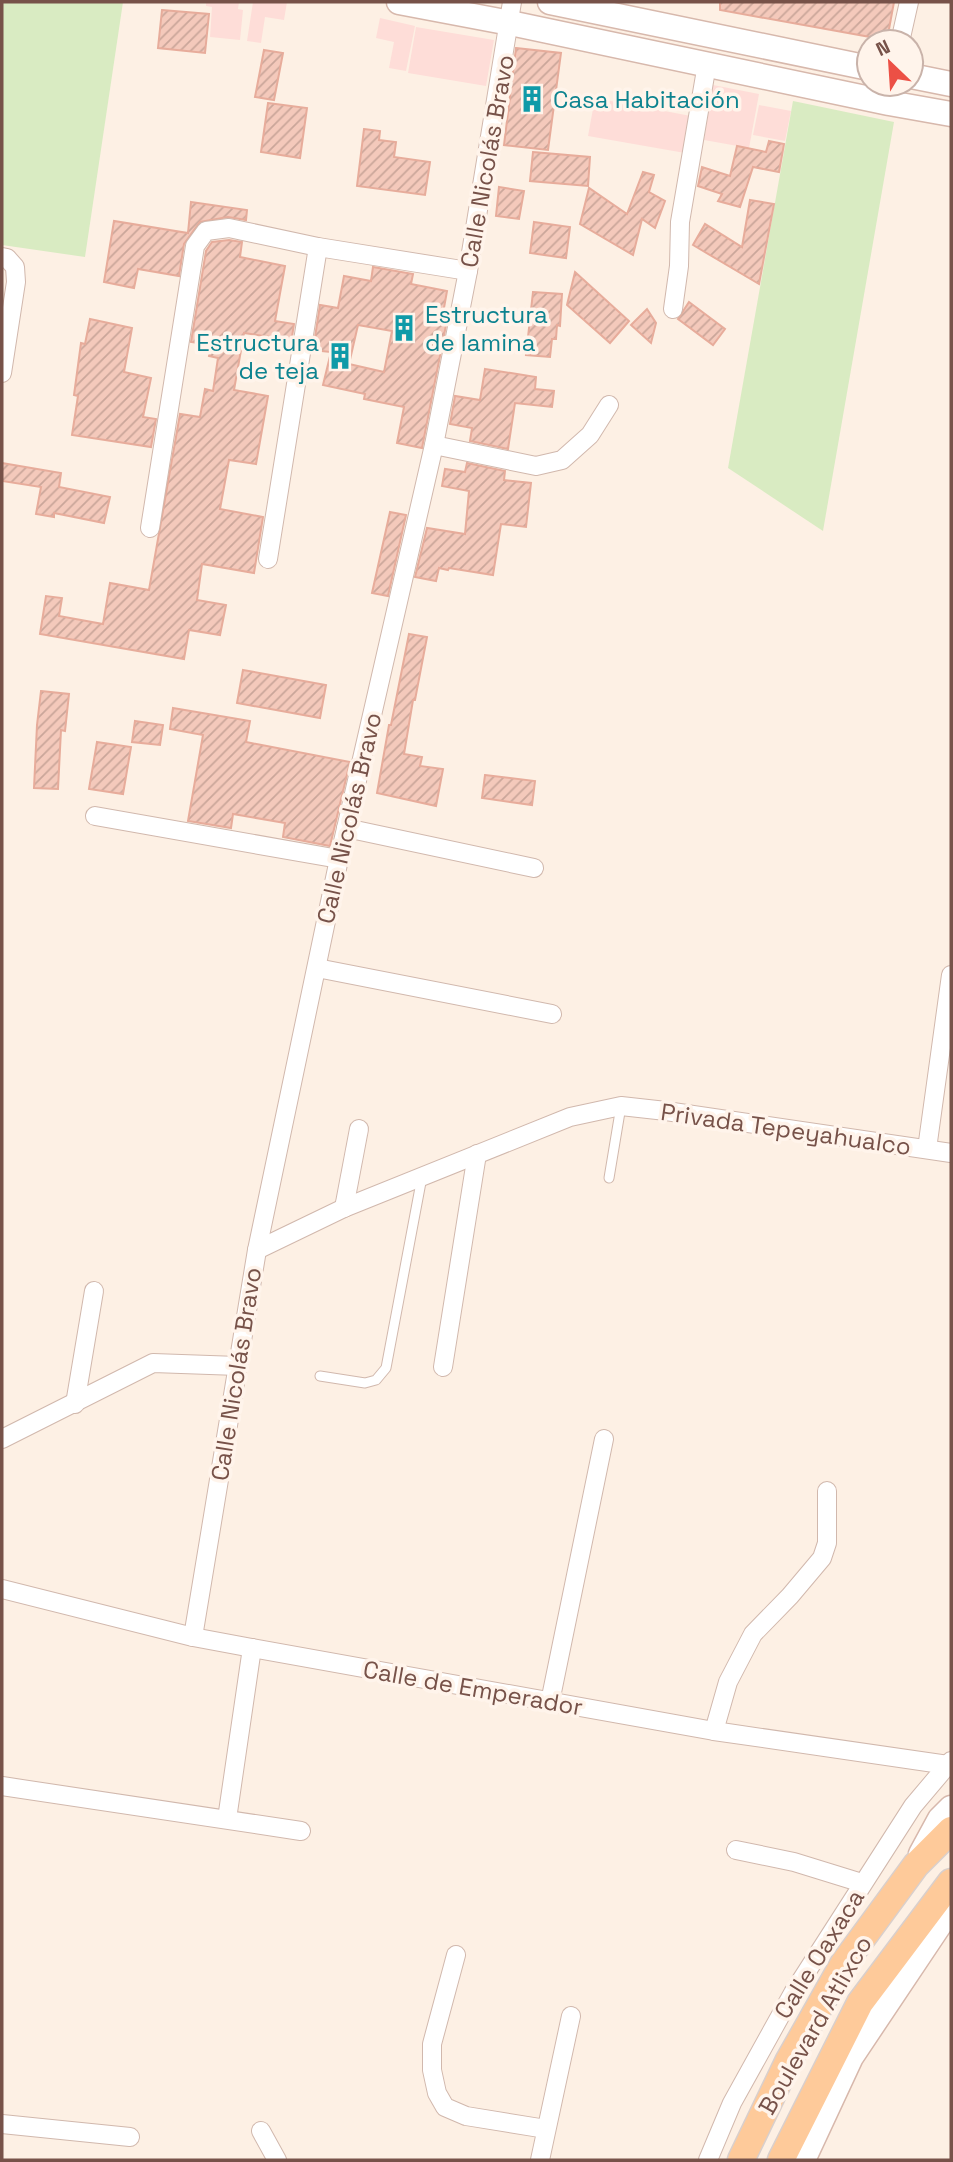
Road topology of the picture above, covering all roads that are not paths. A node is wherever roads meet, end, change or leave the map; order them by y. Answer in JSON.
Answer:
{"nodes":[{"id":1,"x":399,"y":2,"type":"edge"},
{"id":2,"x":550,"y":2,"type":"edge"},
{"id":3,"x":909,"y":2,"type":"edge"},
{"id":4,"x":511,"y":12,"type":"edge"},
{"id":5,"x":903,"y":28,"type":"edge"},
{"id":6,"x":707,"y":64,"type":"junction"},
{"id":7,"x":855,"y":65,"type":"edge"},
{"id":8,"x":925,"y":79,"type":"edge"},
{"id":9,"x":951,"y":84,"type":"edge"},
{"id":10,"x":855,"y":88,"type":"edge"},
{"id":11,"x":902,"y":98,"type":"edge"},
{"id":12,"x":951,"y":114,"type":"edge"},
{"id":13,"x":318,"y":247,"type":"junction"},
{"id":14,"x":2,"y":257,"type":"edge"},
{"id":15,"x":468,"y":271,"type":"junction"},
{"id":16,"x":673,"y":309,"type":"dead end"},
{"id":17,"x":2,"y":373,"type":"edge"},
{"id":18,"x":609,"y":405,"type":"dead end"},
{"id":19,"x":435,"y":444,"type":"junction"},
{"id":20,"x":150,"y":528,"type":"dead end"},
{"id":21,"x":268,"y":559,"type":"dead end"},
{"id":22,"x":95,"y":816,"type":"dead end"},
{"id":23,"x":346,"y":828,"type":"junction"},
{"id":24,"x":339,"y":859,"type":"junction"},
{"id":25,"x":534,"y":868,"type":"dead end"},
{"id":26,"x":317,"y":968,"type":"junction"},
{"id":27,"x":951,"y":975,"type":"edge"},
{"id":28,"x":552,"y":1014,"type":"dead end"},
{"id":29,"x":621,"y":1106,"type":"junction"},
{"id":30,"x":359,"y":1129,"type":"dead end"},
{"id":31,"x":927,"y":1149,"type":"junction"},
{"id":32,"x":951,"y":1153,"type":"edge"},
{"id":33,"x":477,"y":1154,"type":"junction"},
{"id":34,"x":422,"y":1177,"type":"junction"},
{"id":35,"x":608,"y":1178,"type":"dead end"},
{"id":36,"x":344,"y":1208,"type":"junction"},
{"id":37,"x":257,"y":1250,"type":"junction"},
{"id":38,"x":94,"y":1291,"type":"dead end"},
{"id":39,"x":238,"y":1366,"type":"junction"},
{"id":40,"x":443,"y":1367,"type":"dead end"},
{"id":41,"x":320,"y":1377,"type":"dead end"},
{"id":42,"x":75,"y":1404,"type":"junction"},
{"id":43,"x":2,"y":1439,"type":"edge"},
{"id":44,"x":604,"y":1439,"type":"dead end"},
{"id":45,"x":827,"y":1491,"type":"dead end"},
{"id":46,"x":2,"y":1589,"type":"edge"},
{"id":47,"x":193,"y":1637,"type":"junction"},
{"id":48,"x":252,"y":1648,"type":"junction"},
{"id":49,"x":550,"y":1702,"type":"junction"},
{"id":50,"x":714,"y":1731,"type":"junction"},
{"id":51,"x":950,"y":1763,"type":"edge"},
{"id":52,"x":2,"y":1786,"type":"edge"},
{"id":53,"x":951,"y":1808,"type":"edge"},
{"id":54,"x":227,"y":1819,"type":"junction"},
{"id":55,"x":951,"y":1830,"type":"edge"},
{"id":56,"x":302,"y":1831,"type":"dead end"},
{"id":57,"x":736,"y":1850,"type":"dead end"},
{"id":58,"x":916,"y":1865,"type":"junction"},
{"id":59,"x":951,"y":1882,"type":"edge"},
{"id":60,"x":862,"y":1883,"type":"junction"},
{"id":61,"x":951,"y":1911,"type":"edge"},
{"id":62,"x":456,"y":1955,"type":"dead end"},
{"id":63,"x":571,"y":2016,"type":"dead end"},
{"id":64,"x":2,"y":2124,"type":"edge"},
{"id":65,"x":545,"y":2130,"type":"junction"},
{"id":66,"x":261,"y":2131,"type":"dead end"},
{"id":67,"x":130,"y":2137,"type":"dead end"},
{"id":68,"x":277,"y":2160,"type":"edge"},
{"id":69,"x":540,"y":2160,"type":"edge"},
{"id":70,"x":708,"y":2160,"type":"edge"},
{"id":71,"x":741,"y":2160,"type":"edge"},
{"id":72,"x":781,"y":2160,"type":"edge"},
{"id":73,"x":803,"y":2160,"type":"edge"}],
"edges":[{"from":1,"to":4,"type":"main road"},
{"from":2,"to":7,"type":"main road"},
{"from":3,"to":5,"type":"street"},
{"from":4,"to":6,"type":"main road"},
{"from":4,"to":15,"type":"street","name":"Calle Nicolás Bravo"},
{"from":6,"to":10,"type":"main road"},
{"from":6,"to":16,"type":"street"},
{"from":8,"to":9,"type":"main road"},
{"from":11,"to":12,"type":"main road"},
{"from":13,"to":15,"type":"street"},
{"from":13,"to":20,"type":"street"},
{"from":13,"to":21,"type":"street"},
{"from":14,"to":17,"type":"street"},
{"from":15,"to":19,"type":"street","name":"Calle Nicolás Bravo"},
{"from":18,"to":19,"type":"street"},
{"from":19,"to":23,"type":"street","name":"Calle Nicolás Bravo"},
{"from":22,"to":24,"type":"street"},
{"from":23,"to":24,"type":"street","name":"Calle Nicolás Bravo"},
{"from":23,"to":25,"type":"street"},
{"from":24,"to":26,"type":"street","name":"Calle Nicolás Bravo"},
{"from":26,"to":28,"type":"street"},
{"from":26,"to":37,"type":"street","name":"Calle Nicolás Bravo"},
{"from":27,"to":31,"type":"street"},
{"from":29,"to":31,"type":"street","name":"Privada Tepeyahualco"},
{"from":29,"to":33,"type":"street","name":"Privada Tepeyahualco"},
{"from":29,"to":35,"type":"lane"},
{"from":30,"to":36,"type":"street"},
{"from":31,"to":32,"type":"street","name":"Privada Tepeyahualco"},
{"from":33,"to":34,"type":"street","name":"Privada Tepeyahualco"},
{"from":33,"to":40,"type":"street"},
{"from":34,"to":36,"type":"street","name":"Privada Tepeyahualco"},
{"from":34,"to":41,"type":"lane"},
{"from":36,"to":37,"type":"street","name":"Privada Tepeyahualco"},
{"from":37,"to":39,"type":"street","name":"Calle Nicolás Bravo"},
{"from":38,"to":42,"type":"street"},
{"from":39,"to":42,"type":"street"},
{"from":39,"to":47,"type":"street","name":"Calle Nicolás Bravo"},
{"from":42,"to":43,"type":"street"},
{"from":44,"to":49,"type":"street"},
{"from":45,"to":50,"type":"street"},
{"from":46,"to":47,"type":"street","name":"Calle de Emperador"},
{"from":47,"to":48,"type":"street","name":"Calle de Emperador"},
{"from":48,"to":49,"type":"street","name":"Calle de Emperador"},
{"from":48,"to":54,"type":"street"},
{"from":49,"to":50,"type":"street","name":"Calle de Emperador"},
{"from":50,"to":51,"type":"street","name":"Calle de Emperador"},
{"from":51,"to":60,"type":"street","name":"Calle Oaxaca"},
{"from":52,"to":54,"type":"street"},
{"from":53,"to":58,"type":"main road"},
{"from":54,"to":56,"type":"street"},
{"from":55,"to":58,"type":"main road","name":"Boulevard Atlixco"},
{"from":57,"to":60,"type":"street"},
{"from":58,"to":71,"type":"main road","name":"Boulevard Atlixco"},
{"from":59,"to":72,"type":"main road"},
{"from":60,"to":70,"type":"street","name":"Calle Oaxaca"},
{"from":61,"to":73,"type":"main road"},
{"from":62,"to":65,"type":"street"},
{"from":63,"to":65,"type":"street"},
{"from":64,"to":67,"type":"street"},
{"from":65,"to":69,"type":"street"},
{"from":66,"to":68,"type":"street"}]}
